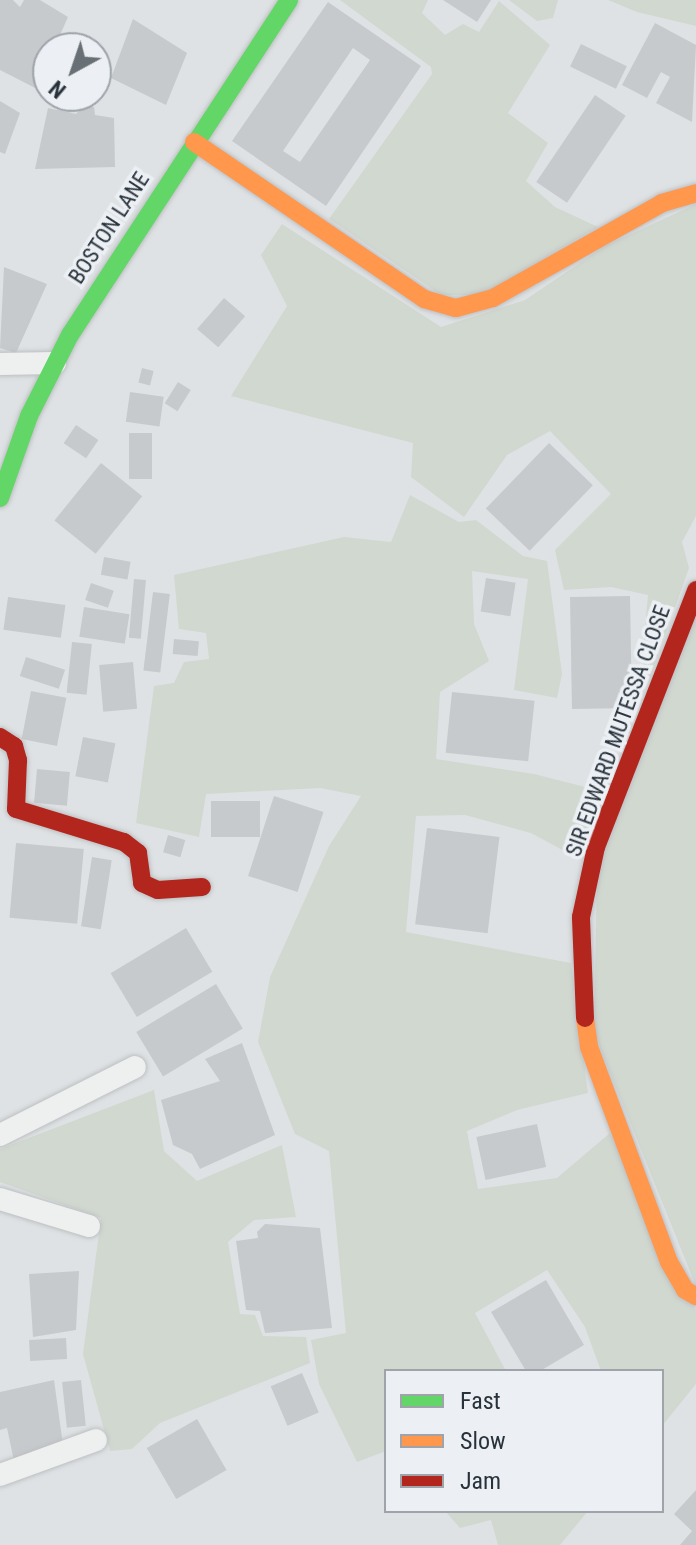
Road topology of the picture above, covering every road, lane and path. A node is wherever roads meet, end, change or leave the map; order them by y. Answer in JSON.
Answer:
{"nodes":[{"id":1,"x":289,"y":0,"type":"edge"},
{"id":2,"x":194,"y":142,"type":"junction"},
{"id":3,"x":696,"y":193,"type":"edge"},
{"id":4,"x":55,"y":363,"type":"junction"},
{"id":5,"x":0,"y":364,"type":"edge"},
{"id":6,"x":0,"y":498,"type":"edge"},
{"id":7,"x":696,"y":590,"type":"edge"},
{"id":8,"x":0,"y":737,"type":"edge"},
{"id":9,"x":202,"y":887,"type":"dead end"},
{"id":10,"x":135,"y":1067,"type":"dead end"},
{"id":11,"x":0,"y":1135,"type":"edge"},
{"id":12,"x":0,"y":1199,"type":"edge"},
{"id":13,"x":89,"y":1226,"type":"dead end"},
{"id":14,"x":696,"y":1296,"type":"edge"},
{"id":15,"x":96,"y":1440,"type":"dead end"},
{"id":16,"x":0,"y":1475,"type":"edge"}],
"edges":[{"from":1,"to":2,"type":"street","name":"BOSTON LANE"},
{"from":2,"to":3,"type":"street"},
{"from":2,"to":4,"type":"street","name":"BOSTON LANE"},
{"from":4,"to":5,"type":"street"},
{"from":4,"to":6,"type":"street","name":"BOSTON LANE"},
{"from":7,"to":14,"type":"street","name":"SIR EDWARD MUTESSA CLOSE"},
{"from":8,"to":9,"type":"street"},
{"from":10,"to":11,"type":"street"},
{"from":12,"to":13,"type":"street"},
{"from":15,"to":16,"type":"street"}]}
